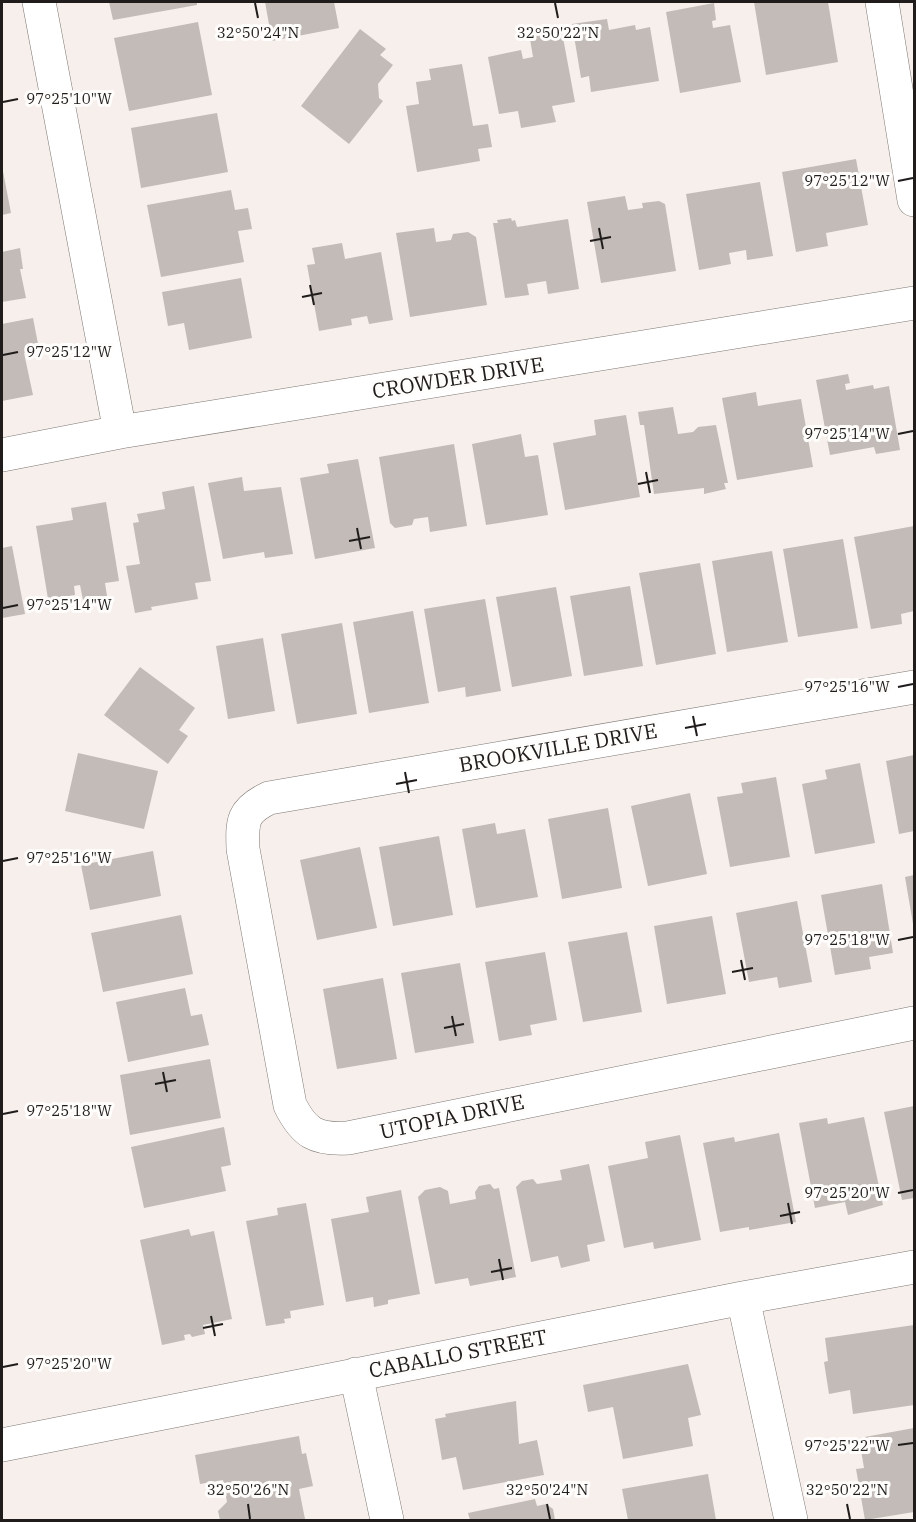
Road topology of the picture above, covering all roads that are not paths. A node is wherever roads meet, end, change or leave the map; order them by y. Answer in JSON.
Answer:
{"nodes":[{"id":1,"x":39,"y":2,"type":"edge"},
{"id":2,"x":882,"y":2,"type":"edge"},
{"id":3,"x":915,"y":200,"type":"edge"},
{"id":4,"x":915,"y":303,"type":"edge"},
{"id":5,"x":120,"y":432,"type":"junction"},
{"id":6,"x":2,"y":455,"type":"edge"},
{"id":7,"x":915,"y":687,"type":"edge"},
{"id":8,"x":244,"y":817,"type":"joint"},
{"id":9,"x":915,"y":1023,"type":"edge"},
{"id":10,"x":915,"y":1267,"type":"edge"},
{"id":11,"x":743,"y":1298,"type":"junction"},
{"id":12,"x":356,"y":1374,"type":"junction"},
{"id":13,"x":2,"y":1445,"type":"edge"},
{"id":14,"x":387,"y":1521,"type":"edge"},
{"id":15,"x":791,"y":1521,"type":"edge"}],
"edges":[{"from":1,"to":5,"type":"street"},
{"from":2,"to":3,"type":"street"},
{"from":4,"to":5,"type":"street","name":"CROWDER DRIVE"},
{"from":5,"to":6,"type":"street","name":"CROWDER DRIVE"},
{"from":7,"to":8,"type":"street","name":"BROOKVILLE DRIVE"},
{"from":8,"to":9,"type":"street","name":"UTOPIA DRIVE"},
{"from":10,"to":11,"type":"street","name":"CABALLO STREET"},
{"from":11,"to":12,"type":"street","name":"CABALLO STREET"},
{"from":11,"to":15,"type":"street"},
{"from":12,"to":13,"type":"street","name":"CABALLO STREET"},
{"from":12,"to":14,"type":"street"}]}
